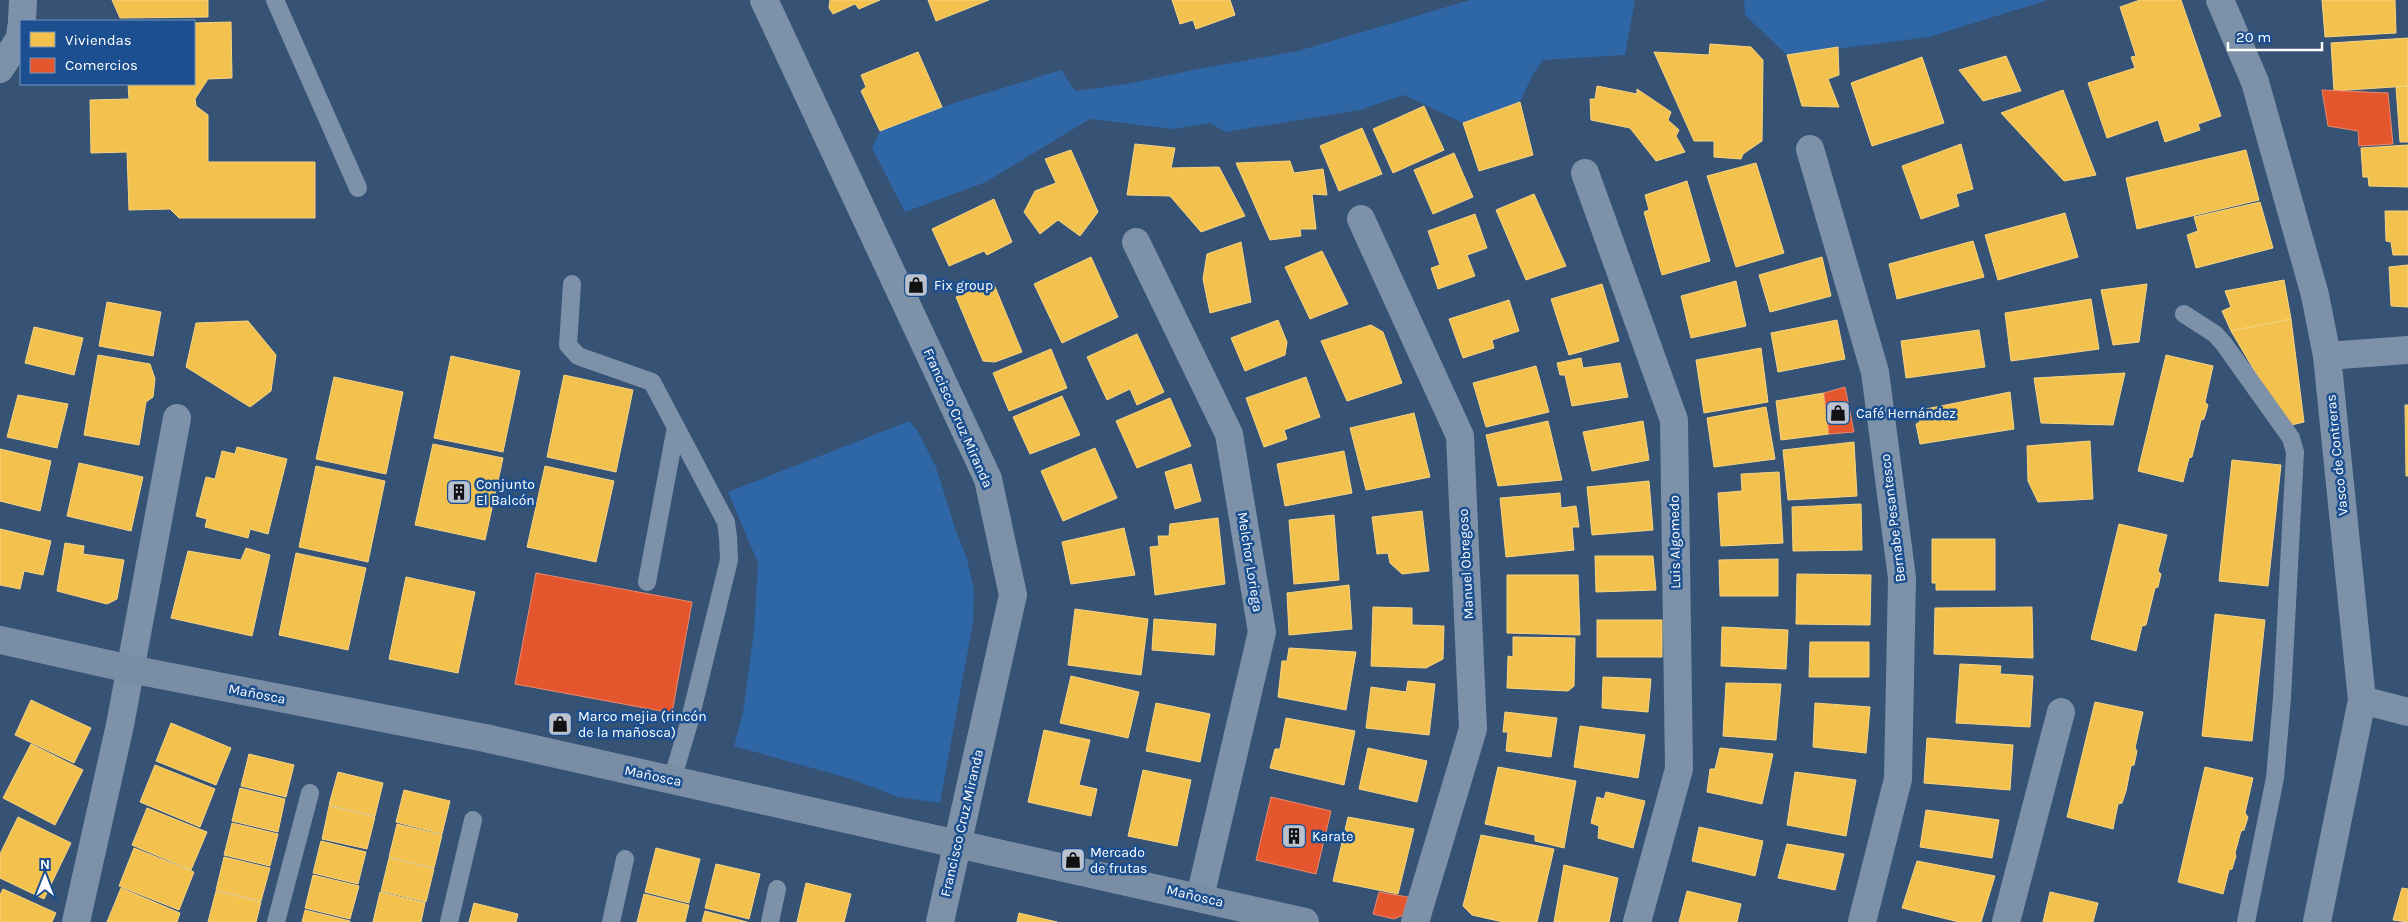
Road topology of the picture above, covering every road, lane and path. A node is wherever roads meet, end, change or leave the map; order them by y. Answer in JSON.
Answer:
{"nodes":[{"id":1,"x":24,"y":0,"type":"edge"},
{"id":2,"x":275,"y":0,"type":"edge"},
{"id":3,"x":764,"y":0,"type":"edge"},
{"id":4,"x":2220,"y":0,"type":"edge"},
{"id":5,"x":22,"y":20,"type":"edge"},
{"id":6,"x":20,"y":38,"type":"edge"},
{"id":7,"x":0,"y":69,"type":"edge"},
{"id":8,"x":1810,"y":149,"type":"dead end"},
{"id":9,"x":1585,"y":172,"type":"dead end"},
{"id":10,"x":358,"y":188,"type":"dead end"},
{"id":11,"x":1361,"y":219,"type":"dead end"},
{"id":12,"x":1136,"y":242,"type":"dead end"},
{"id":13,"x":572,"y":284,"type":"dead end"},
{"id":14,"x":2184,"y":314,"type":"dead end"},
{"id":15,"x":2408,"y":350,"type":"edge"},
{"id":16,"x":2327,"y":356,"type":"junction"},
{"id":17,"x":177,"y":418,"type":"dead end"},
{"id":18,"x":676,"y":427,"type":"junction"},
{"id":19,"x":647,"y":582,"type":"dead end"},
{"id":20,"x":0,"y":640,"type":"edge"},
{"id":21,"x":130,"y":669,"type":"junction"},
{"id":22,"x":2362,"y":700,"type":"junction"},
{"id":23,"x":2061,"y":712,"type":"dead end"},
{"id":24,"x":2408,"y":712,"type":"edge"},
{"id":25,"x":672,"y":780,"type":"junction"},
{"id":26,"x":310,"y":793,"type":"dead end"},
{"id":27,"x":473,"y":820,"type":"dead end"},
{"id":28,"x":958,"y":843,"type":"junction"},
{"id":29,"x":625,"y":859,"type":"dead end"},
{"id":30,"x":778,"y":888,"type":"dead end"},
{"id":31,"x":1200,"y":897,"type":"junction"},
{"id":32,"x":76,"y":922,"type":"edge"},
{"id":33,"x":276,"y":922,"type":"edge"},
{"id":34,"x":449,"y":922,"type":"edge"},
{"id":35,"x":611,"y":922,"type":"edge"},
{"id":36,"x":770,"y":922,"type":"edge"},
{"id":37,"x":940,"y":922,"type":"edge"},
{"id":38,"x":1305,"y":922,"type":"edge"},
{"id":39,"x":1415,"y":922,"type":"edge"},
{"id":40,"x":1636,"y":922,"type":"edge"},
{"id":41,"x":1862,"y":922,"type":"edge"},
{"id":42,"x":2006,"y":922,"type":"edge"},
{"id":43,"x":2246,"y":922,"type":"edge"},
{"id":44,"x":2317,"y":922,"type":"edge"}],
"edges":[{"from":1,"to":5,"type":"street"},
{"from":2,"to":10,"type":"lane"},
{"from":3,"to":28,"type":"street","name":"Francisco Cruz Miranda"},
{"from":4,"to":16,"type":"street","name":"Vasco de Contreras"},
{"from":6,"to":7,"type":"street"},
{"from":8,"to":41,"type":"street","name":"Bernabe Pesantesco"},
{"from":9,"to":40,"type":"street","name":"Luis Algomedo"},
{"from":11,"to":39,"type":"street","name":"Manuel Obregoso"},
{"from":12,"to":31,"type":"street","name":"Melchor Loriega"},
{"from":13,"to":18,"type":"lane"},
{"from":14,"to":43,"type":"lane"},
{"from":15,"to":16,"type":"street"},
{"from":16,"to":22,"type":"street","name":"Vasco de Contreras"},
{"from":17,"to":21,"type":"street"},
{"from":18,"to":19,"type":"lane"},
{"from":18,"to":25,"type":"lane"},
{"from":20,"to":21,"type":"street","name":"Mañosca"},
{"from":21,"to":25,"type":"street","name":"Mañosca"},
{"from":21,"to":32,"type":"street"},
{"from":22,"to":24,"type":"street"},
{"from":22,"to":44,"type":"street","name":"Vasco de Contreras"},
{"from":23,"to":42,"type":"street"},
{"from":25,"to":28,"type":"street","name":"Mañosca"},
{"from":26,"to":33,"type":"lane"},
{"from":27,"to":34,"type":"lane"},
{"from":28,"to":31,"type":"street","name":"Mañosca"},
{"from":28,"to":37,"type":"street","name":"Francisco Cruz Miranda"},
{"from":29,"to":35,"type":"lane"},
{"from":30,"to":36,"type":"lane"},
{"from":31,"to":38,"type":"street","name":"Mañosca"}]}
